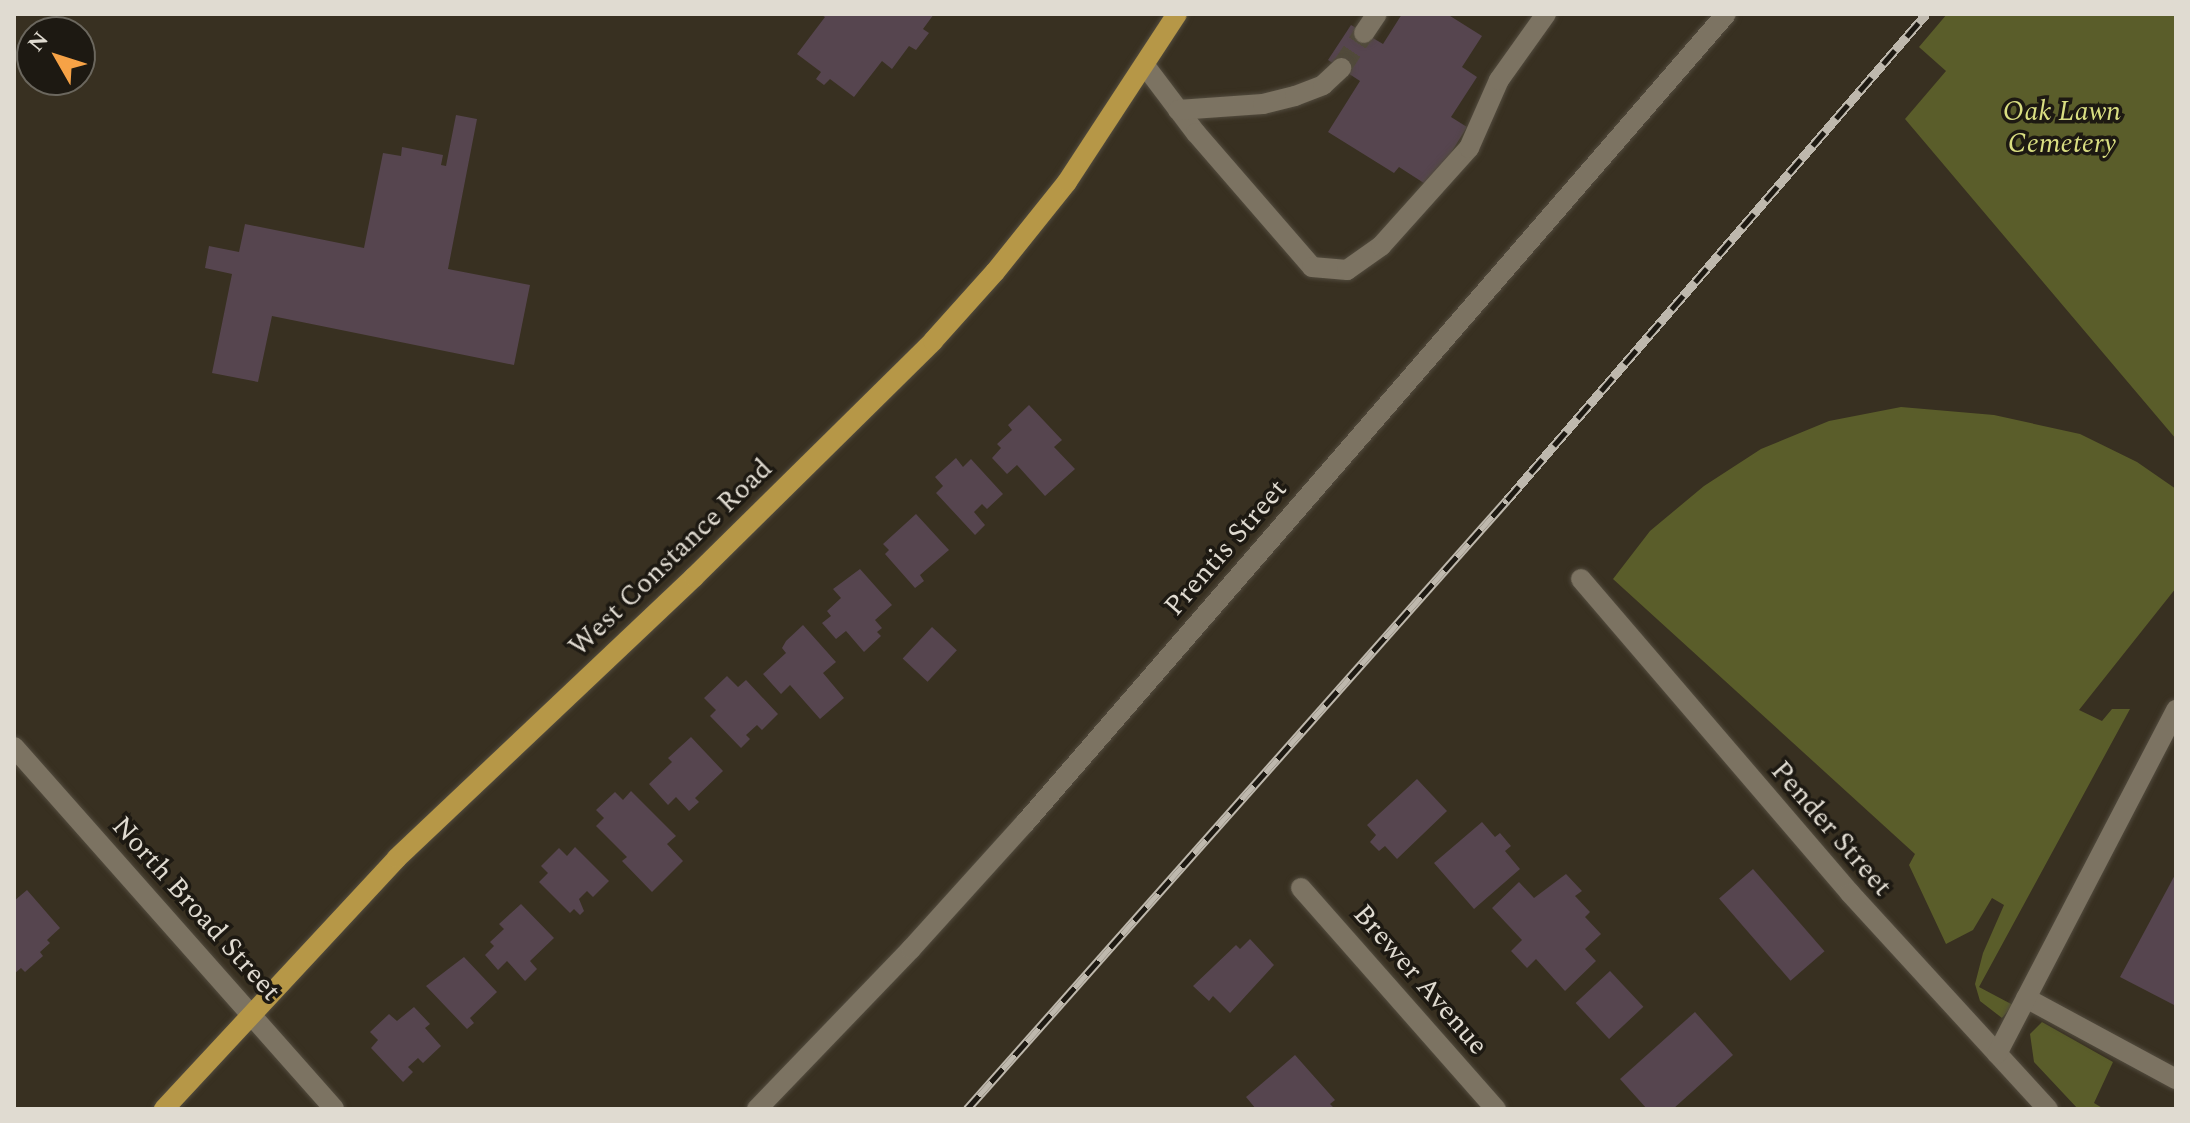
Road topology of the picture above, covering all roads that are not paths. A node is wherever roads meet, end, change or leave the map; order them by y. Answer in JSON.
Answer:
{"nodes":[{"id":1,"x":1177,"y":14,"type":"edge"},
{"id":2,"x":1546,"y":14,"type":"edge"},
{"id":3,"x":1726,"y":14,"type":"edge"},
{"id":4,"x":1146,"y":67,"type":"junction"},
{"id":5,"x":1341,"y":68,"type":"tunnel mouth"},
{"id":6,"x":1178,"y":110,"type":"junction"},
{"id":7,"x":1581,"y":579,"type":"dead end"},
{"id":8,"x":2176,"y":710,"type":"edge"},
{"id":9,"x":16,"y":754,"type":"edge"},
{"id":10,"x":1301,"y":888,"type":"dead end"},
{"id":11,"x":2026,"y":998,"type":"junction"},
{"id":12,"x":250,"y":1012,"type":"junction"},
{"id":13,"x":1997,"y":1054,"type":"junction"},
{"id":14,"x":2176,"y":1079,"type":"edge"},
{"id":15,"x":164,"y":1109,"type":"edge"},
{"id":16,"x":334,"y":1109,"type":"edge"},
{"id":17,"x":757,"y":1109,"type":"edge"},
{"id":18,"x":1496,"y":1109,"type":"edge"},
{"id":19,"x":2048,"y":1109,"type":"edge"}],
"edges":[{"from":1,"to":4,"type":"main road","name":"West Constance Road"},
{"from":2,"to":6,"type":"street"},
{"from":3,"to":17,"type":"street","name":"Prentis Street"},
{"from":4,"to":6,"type":"street"},
{"from":4,"to":12,"type":"main road","name":"West Constance Road"},
{"from":5,"to":6,"type":"street"},
{"from":7,"to":13,"type":"street","name":"Pender Street"},
{"from":8,"to":11,"type":"street"},
{"from":9,"to":12,"type":"street","name":"North Broad Street"},
{"from":10,"to":18,"type":"street","name":"Brewer Avenue"},
{"from":11,"to":13,"type":"street"},
{"from":11,"to":14,"type":"street"},
{"from":12,"to":15,"type":"main road","name":"West Constance Road"},
{"from":12,"to":16,"type":"street","name":"North Broad Street"},
{"from":13,"to":19,"type":"street","name":"Pender Street"}]}
